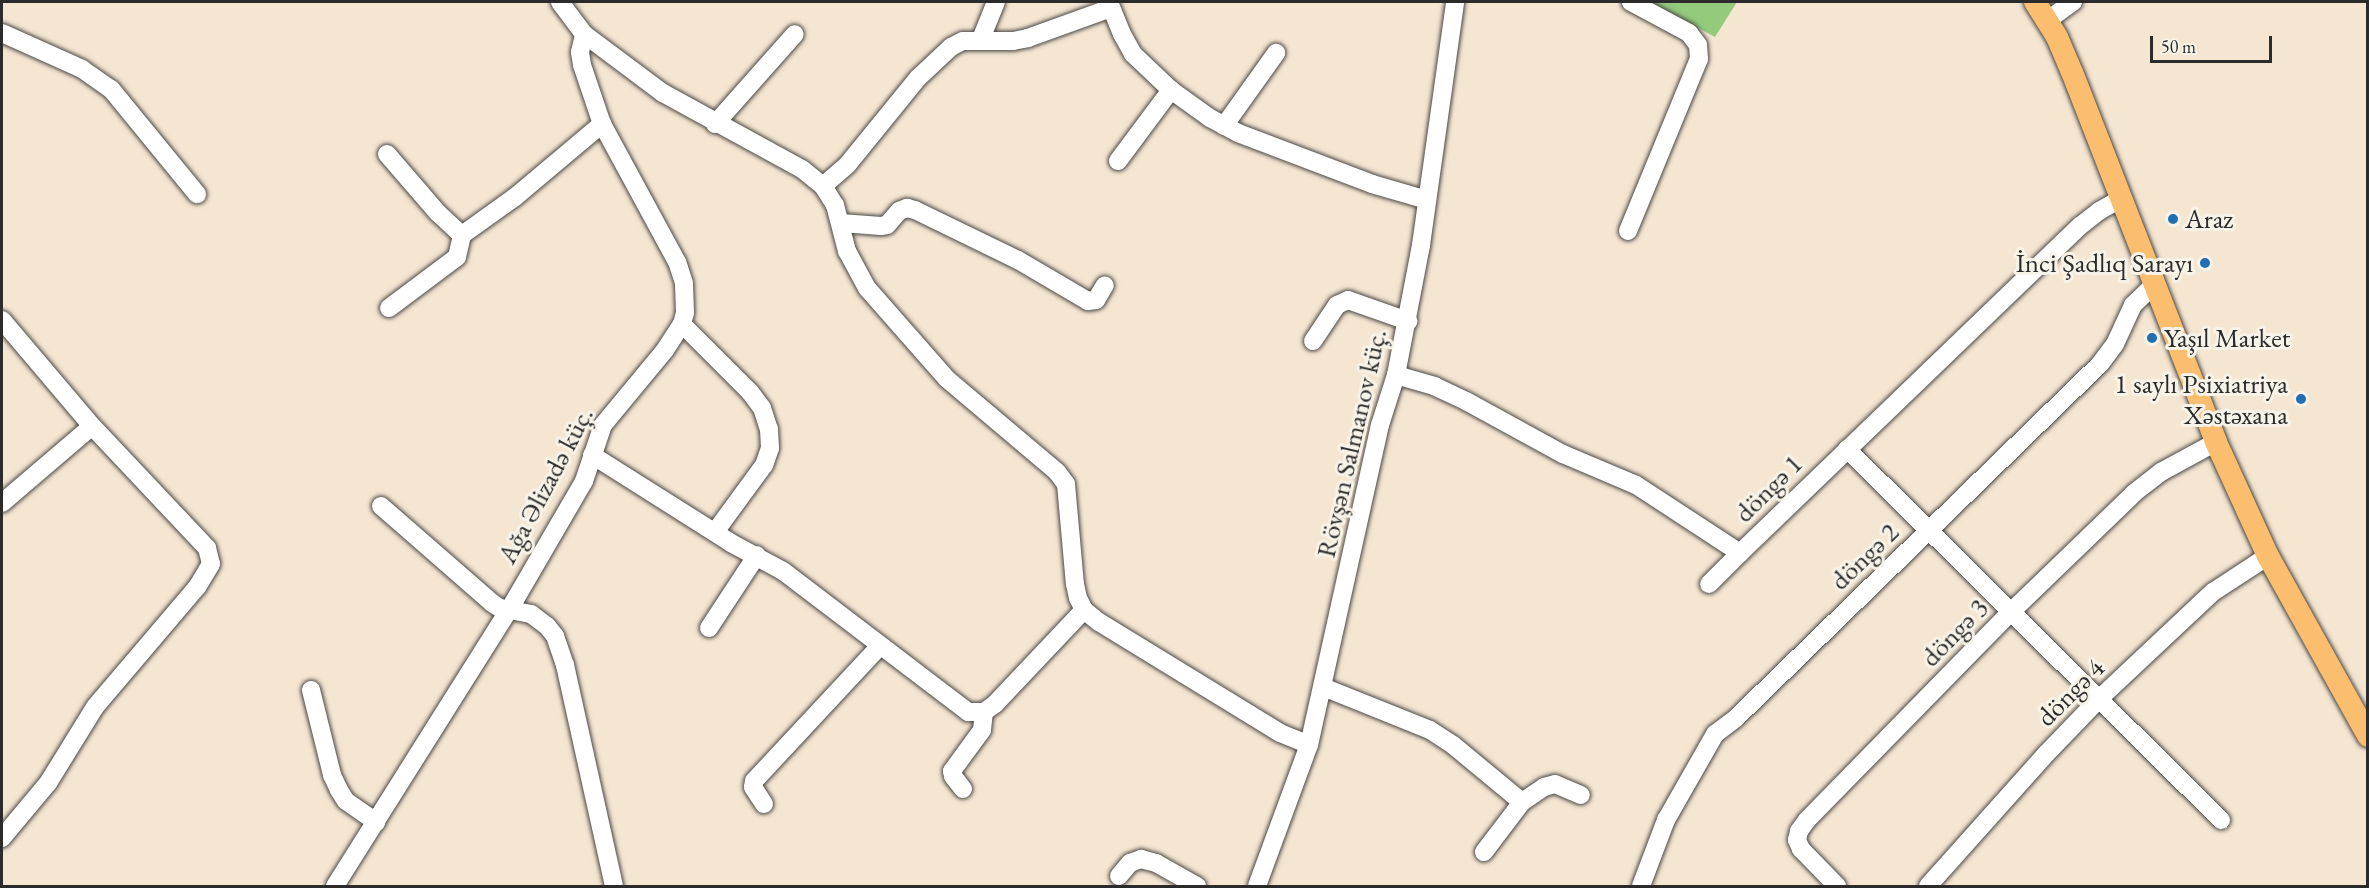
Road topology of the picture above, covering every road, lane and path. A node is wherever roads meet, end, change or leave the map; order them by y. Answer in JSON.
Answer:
{"nodes":[{"id":1,"x":560,"y":2,"type":"edge"},
{"id":2,"x":996,"y":2,"type":"edge"},
{"id":3,"x":1455,"y":2,"type":"edge"},
{"id":4,"x":1631,"y":2,"type":"edge"},
{"id":5,"x":2073,"y":2,"type":"edge"},
{"id":6,"x":1110,"y":5,"type":"edge"},
{"id":7,"x":2042,"y":11,"type":"edge"},
{"id":8,"x":2,"y":33,"type":"edge"},
{"id":9,"x":584,"y":34,"type":"junction"},
{"id":10,"x":795,"y":34,"type":"dead end"},
{"id":11,"x":981,"y":39,"type":"junction"},
{"id":12,"x":1276,"y":53,"type":"dead end"},
{"id":13,"x":1171,"y":90,"type":"junction"},
{"id":14,"x":715,"y":123,"type":"junction"},
{"id":15,"x":602,"y":124,"type":"junction"},
{"id":16,"x":1224,"y":126,"type":"junction"},
{"id":17,"x":387,"y":153,"type":"dead end"},
{"id":18,"x":1119,"y":161,"type":"dead end"},
{"id":19,"x":823,"y":186,"type":"junction"},
{"id":20,"x":197,"y":194,"type":"dead end"},
{"id":21,"x":2121,"y":199,"type":"junction"},
{"id":22,"x":1427,"y":200,"type":"junction"},
{"id":23,"x":840,"y":223,"type":"junction"},
{"id":24,"x":1628,"y":231,"type":"dead end"},
{"id":25,"x":462,"y":235,"type":"junction"},
{"id":26,"x":2155,"y":284,"type":"junction"},
{"id":27,"x":1105,"y":285,"type":"dead end"},
{"id":28,"x":388,"y":308,"type":"dead end"},
{"id":29,"x":2,"y":320,"type":"edge"},
{"id":30,"x":1408,"y":321,"type":"junction"},
{"id":31,"x":682,"y":324,"type":"junction"},
{"id":32,"x":1313,"y":341,"type":"dead end"},
{"id":33,"x":1396,"y":375,"type":"junction"},
{"id":34,"x":92,"y":426,"type":"junction"},
{"id":35,"x":2216,"y":442,"type":"junction"},
{"id":36,"x":1847,"y":448,"type":"junction"},
{"id":37,"x":592,"y":455,"type":"junction"},
{"id":38,"x":2,"y":503,"type":"edge"},
{"id":39,"x":381,"y":506,"type":"dead end"},
{"id":40,"x":1930,"y":530,"type":"junction"},
{"id":41,"x":715,"y":532,"type":"junction"},
{"id":42,"x":1740,"y":553,"type":"junction"},
{"id":43,"x":758,"y":555,"type":"junction"},
{"id":44,"x":2268,"y":556,"type":"junction"},
{"id":45,"x":1709,"y":584,"type":"dead end"},
{"id":46,"x":509,"y":610,"type":"junction"},
{"id":47,"x":1084,"y":610,"type":"junction"},
{"id":48,"x":2012,"y":611,"type":"junction"},
{"id":49,"x":709,"y":628,"type":"dead end"},
{"id":50,"x":880,"y":646,"type":"junction"},
{"id":51,"x":1323,"y":687,"type":"junction"},
{"id":52,"x":311,"y":690,"type":"dead end"},
{"id":53,"x":2100,"y":698,"type":"junction"},
{"id":54,"x":984,"y":711,"type":"junction"},
{"id":55,"x":2367,"y":736,"type":"edge"},
{"id":56,"x":1309,"y":745,"type":"junction"},
{"id":57,"x":963,"y":789,"type":"dead end"},
{"id":58,"x":1581,"y":795,"type":"dead end"},
{"id":59,"x":1522,"y":802,"type":"junction"},
{"id":60,"x":764,"y":804,"type":"dead end"},
{"id":61,"x":2221,"y":820,"type":"dead end"},
{"id":62,"x":376,"y":822,"type":"junction"},
{"id":63,"x":2,"y":838,"type":"edge"},
{"id":64,"x":1484,"y":852,"type":"dead end"},
{"id":65,"x":1119,"y":876,"type":"dead end"},
{"id":66,"x":335,"y":886,"type":"edge"},
{"id":67,"x":614,"y":886,"type":"edge"},
{"id":68,"x":1197,"y":886,"type":"edge"},
{"id":69,"x":1257,"y":886,"type":"edge"},
{"id":70,"x":1641,"y":886,"type":"edge"},
{"id":71,"x":1837,"y":886,"type":"edge"},
{"id":72,"x":1928,"y":886,"type":"edge"}],
"edges":[{"from":1,"to":9,"type":"street"},
{"from":2,"to":11,"type":"street"},
{"from":3,"to":22,"type":"street","name":"Rövşən Salmanov küç."},
{"from":4,"to":24,"type":"street"},
{"from":5,"to":7,"type":"street"},
{"from":6,"to":11,"type":"street"},
{"from":6,"to":13,"type":"street"},
{"from":7,"to":21,"type":"main road"},
{"from":8,"to":20,"type":"street"},
{"from":9,"to":14,"type":"street"},
{"from":9,"to":15,"type":"street","name":"Ağa Əlizadə küç."},
{"from":10,"to":14,"type":"street"},
{"from":11,"to":19,"type":"street"},
{"from":12,"to":16,"type":"street"},
{"from":13,"to":16,"type":"street"},
{"from":13,"to":18,"type":"street"},
{"from":14,"to":19,"type":"street"},
{"from":15,"to":25,"type":"street"},
{"from":15,"to":31,"type":"street","name":"Ağa Əlizadə küç."},
{"from":16,"to":22,"type":"street"},
{"from":17,"to":25,"type":"street"},
{"from":19,"to":23,"type":"street"},
{"from":21,"to":26,"type":"main road"},
{"from":21,"to":36,"type":"street","name":"döngə 1"},
{"from":22,"to":30,"type":"street","name":"Rövşən Salmanov küç."},
{"from":23,"to":27,"type":"street"},
{"from":23,"to":47,"type":"street"},
{"from":25,"to":28,"type":"street"},
{"from":26,"to":35,"type":"main road"},
{"from":26,"to":40,"type":"street","name":"döngə 2"},
{"from":29,"to":34,"type":"street"},
{"from":30,"to":32,"type":"street"},
{"from":30,"to":33,"type":"street","name":"Rövşən Salmanov küç."},
{"from":31,"to":37,"type":"street","name":"Ağa Əlizadə küç."},
{"from":31,"to":41,"type":"street"},
{"from":33,"to":42,"type":"street","name":"döngə 1"},
{"from":33,"to":51,"type":"street","name":"Rövşən Salmanov küç."},
{"from":34,"to":38,"type":"street"},
{"from":34,"to":63,"type":"street"},
{"from":35,"to":44,"type":"main road"},
{"from":35,"to":48,"type":"street","name":"döngə 3"},
{"from":36,"to":40,"type":"street"},
{"from":36,"to":42,"type":"street","name":"döngə 1"},
{"from":37,"to":41,"type":"street"},
{"from":37,"to":46,"type":"street","name":"Ağa Əlizadə küç."},
{"from":39,"to":46,"type":"street"},
{"from":40,"to":48,"type":"street"},
{"from":40,"to":70,"type":"street","name":"döngə 2"},
{"from":41,"to":43,"type":"street"},
{"from":42,"to":45,"type":"street"},
{"from":43,"to":49,"type":"street"},
{"from":43,"to":50,"type":"street"},
{"from":44,"to":53,"type":"street","name":"döngə 4"},
{"from":44,"to":55,"type":"main road"},
{"from":46,"to":62,"type":"street","name":"Ağa Əlizadə küç."},
{"from":46,"to":67,"type":"street"},
{"from":47,"to":54,"type":"street"},
{"from":47,"to":56,"type":"street"},
{"from":48,"to":53,"type":"street"},
{"from":48,"to":71,"type":"street","name":"döngə 3"},
{"from":50,"to":54,"type":"street"},
{"from":50,"to":60,"type":"street"},
{"from":51,"to":56,"type":"street","name":"Rövşən Salmanov küç."},
{"from":51,"to":59,"type":"street"},
{"from":52,"to":62,"type":"street"},
{"from":53,"to":61,"type":"street"},
{"from":53,"to":72,"type":"street","name":"döngə 4"},
{"from":54,"to":57,"type":"street"},
{"from":56,"to":69,"type":"street","name":"Rövşən Salmanov küç."},
{"from":58,"to":59,"type":"street"},
{"from":59,"to":64,"type":"street"},
{"from":62,"to":66,"type":"street","name":"Ağa Əlizadə küç."},
{"from":65,"to":68,"type":"street"}]}
